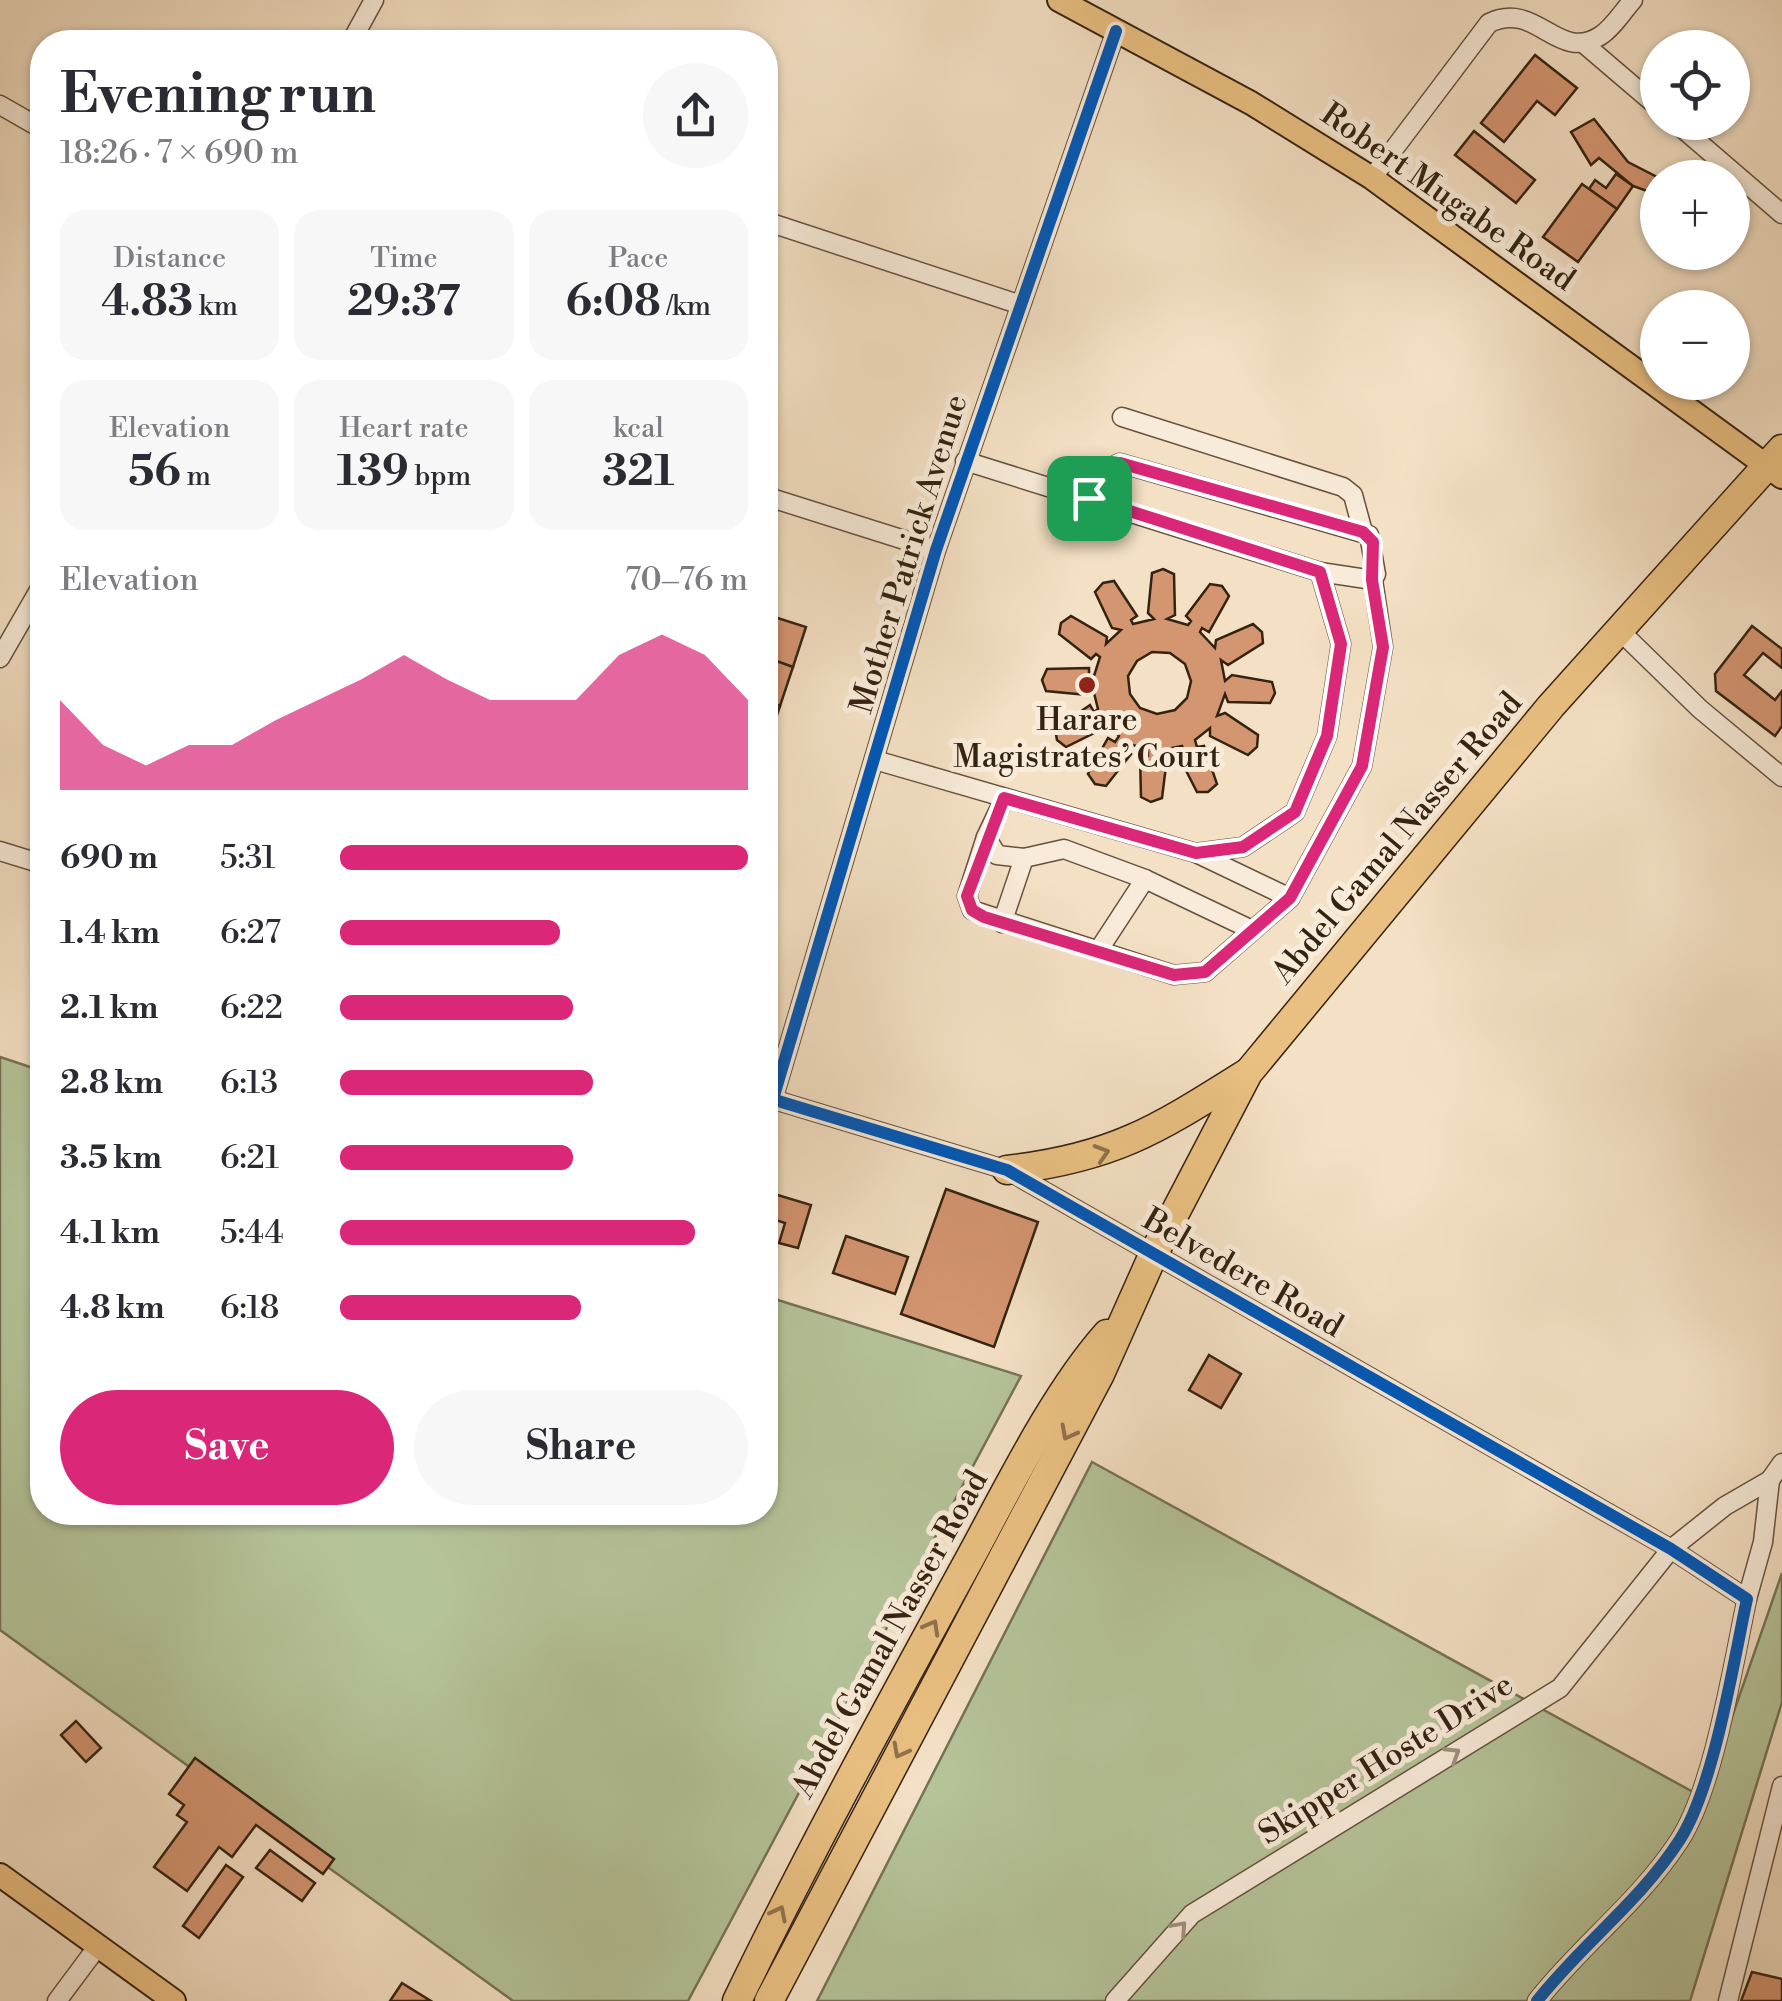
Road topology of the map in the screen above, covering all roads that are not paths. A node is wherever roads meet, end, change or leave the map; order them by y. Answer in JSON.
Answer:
{"nodes":[{"id":1,"x":374,"y":0,"type":"edge"},
{"id":2,"x":1059,"y":0,"type":"edge"},
{"id":3,"x":1633,"y":0,"type":"edge"},
{"id":4,"x":358,"y":30,"type":"edge"},
{"id":5,"x":1116,"y":31,"type":"junction"},
{"id":6,"x":1583,"y":44,"type":"junction"},
{"id":7,"x":1640,"y":92,"type":"edge"},
{"id":8,"x":0,"y":105,"type":"edge"},
{"id":9,"x":30,"y":122,"type":"edge"},
{"id":10,"x":1696,"y":140,"type":"edge"},
{"id":11,"x":1372,"y":178,"type":"junction"},
{"id":12,"x":1782,"y":214,"type":"edge"},
{"id":13,"x":778,"y":224,"type":"edge"},
{"id":14,"x":1018,"y":304,"type":"junction"},
{"id":15,"x":1122,"y":416,"type":"dead end"},
{"id":16,"x":965,"y":461,"type":"junction"},
{"id":17,"x":1777,"y":464,"type":"edge"},
{"id":18,"x":1089,"y":498,"type":"junction"},
{"id":19,"x":778,"y":500,"type":"edge"},
{"id":20,"x":1363,"y":532,"type":"junction"},
{"id":21,"x":936,"y":550,"type":"junction"},
{"id":22,"x":1320,"y":572,"type":"junction"},
{"id":23,"x":1372,"y":580,"type":"junction"},
{"id":24,"x":30,"y":606,"type":"edge"},
{"id":25,"x":1619,"y":630,"type":"junction"},
{"id":26,"x":0,"y":658,"type":"edge"},
{"id":27,"x":875,"y":760,"type":"junction"},
{"id":28,"x":1782,"y":778,"type":"edge"},
{"id":29,"x":1004,"y":798,"type":"junction"},
{"id":30,"x":986,"y":837,"type":"junction"},
{"id":31,"x":0,"y":850,"type":"edge"},
{"id":32,"x":1196,"y":853,"type":"junction"},
{"id":33,"x":1024,"y":858,"type":"junction"},
{"id":34,"x":30,"y":860,"type":"edge"},
{"id":35,"x":1145,"y":879,"type":"junction"},
{"id":36,"x":1290,"y":898,"type":"junction"},
{"id":37,"x":1002,"y":922,"type":"junction"},
{"id":38,"x":1252,"y":930,"type":"junction"},
{"id":39,"x":1098,"y":951,"type":"junction"},
{"id":40,"x":778,"y":1069,"type":"edge"},
{"id":41,"x":1248,"y":1072,"type":"junction"},
{"id":42,"x":778,"y":1101,"type":"edge"},
{"id":43,"x":1006,"y":1170,"type":"junction"},
{"id":44,"x":1154,"y":1253,"type":"junction"},
{"id":45,"x":1125,"y":1314,"type":"junction"},
{"id":46,"x":1782,"y":1462,"type":"edge"},
{"id":47,"x":1770,"y":1480,"type":"junction"},
{"id":48,"x":1671,"y":1550,"type":"junction"},
{"id":49,"x":1747,"y":1599,"type":"junction"},
{"id":50,"x":1782,"y":1786,"type":"edge"},
{"id":51,"x":0,"y":1875,"type":"edge"},
{"id":52,"x":98,"y":1946,"type":"junction"},
{"id":53,"x":57,"y":2001,"type":"edge"},
{"id":54,"x":174,"y":2001,"type":"edge"},
{"id":55,"x":737,"y":2001,"type":"edge"},
{"id":56,"x":770,"y":2001,"type":"edge"},
{"id":57,"x":1115,"y":2001,"type":"edge"},
{"id":58,"x":1537,"y":2001,"type":"edge"},
{"id":59,"x":1728,"y":2001,"type":"edge"}],
"edges":[{"from":1,"to":4,"type":"street"},
{"from":2,"to":5,"type":"main road","name":"Robert Mugabe Road"},
{"from":3,"to":6,"type":"street"},
{"from":5,"to":11,"type":"main road","name":"Robert Mugabe Road"},
{"from":5,"to":14,"type":"street","name":"Mother Patrick Avenue"},
{"from":6,"to":7,"type":"street"},
{"from":6,"to":11,"type":"street"},
{"from":8,"to":9,"type":"street"},
{"from":10,"to":12,"type":"street"},
{"from":11,"to":17,"type":"main road","name":"Robert Mugabe Road"},
{"from":13,"to":14,"type":"street"},
{"from":14,"to":16,"type":"street","name":"Mother Patrick Avenue"},
{"from":15,"to":20,"type":"street"},
{"from":16,"to":18,"type":"street"},
{"from":16,"to":21,"type":"street","name":"Mother Patrick Avenue"},
{"from":17,"to":25,"type":"highway","name":"Abdel Gamal Nasser Road"},
{"from":18,"to":20,"type":"street"},
{"from":18,"to":22,"type":"street"},
{"from":19,"to":21,"type":"street"},
{"from":20,"to":23,"type":"street"},
{"from":21,"to":27,"type":"street","name":"Mother Patrick Avenue"},
{"from":22,"to":23,"type":"street"},
{"from":22,"to":32,"type":"street"},
{"from":23,"to":36,"type":"street"},
{"from":24,"to":26,"type":"street"},
{"from":25,"to":28,"type":"street"},
{"from":25,"to":41,"type":"highway","name":"Abdel Gamal Nasser Road"},
{"from":27,"to":29,"type":"street"},
{"from":27,"to":40,"type":"street","name":"Mother Patrick Avenue"},
{"from":29,"to":30,"type":"street"},
{"from":29,"to":32,"type":"street"},
{"from":30,"to":33,"type":"street"},
{"from":30,"to":37,"type":"street"},
{"from":31,"to":34,"type":"street"},
{"from":32,"to":36,"type":"street"},
{"from":33,"to":35,"type":"street"},
{"from":33,"to":37,"type":"street"},
{"from":35,"to":38,"type":"street"},
{"from":35,"to":39,"type":"street"},
{"from":36,"to":38,"type":"street"},
{"from":37,"to":39,"type":"street"},
{"from":38,"to":39,"type":"street"},
{"from":43,"to":41,"type":"highway","one_way":true},
{"from":41,"to":44,"type":"highway","name":"Abdel Gamal Nasser Road"},
{"from":42,"to":43,"type":"street","name":"Belvedere Road"},
{"from":43,"to":44,"type":"street","name":"Belvedere Road"},
{"from":44,"to":45,"type":"highway","name":"Abdel Gamal Nasser Road"},
{"from":44,"to":48,"type":"street","name":"Belvedere Road"},
{"from":55,"to":45,"type":"highway","name":"Abdel Gamal Nasser Road","one_way":true},
{"from":45,"to":56,"type":"highway","name":"Abdel Gamal Nasser Road","one_way":true},
{"from":46,"to":47,"type":"street","name":"Skipper Hoste Drive"},
{"from":47,"to":48,"type":"street","name":"Skipper Hoste Drive"},
{"from":47,"to":49,"type":"street","name":"Skipper Hoste Drive"},
{"from":48,"to":49,"type":"street"},
{"from":57,"to":48,"type":"street","name":"Skipper Hoste Drive","one_way":true},
{"from":49,"to":58,"type":"street","name":"Skipper Hoste Drive"},
{"from":50,"to":59,"type":"street"},
{"from":51,"to":52,"type":"main road"},
{"from":52,"to":53,"type":"street"},
{"from":52,"to":54,"type":"main road"}]}
